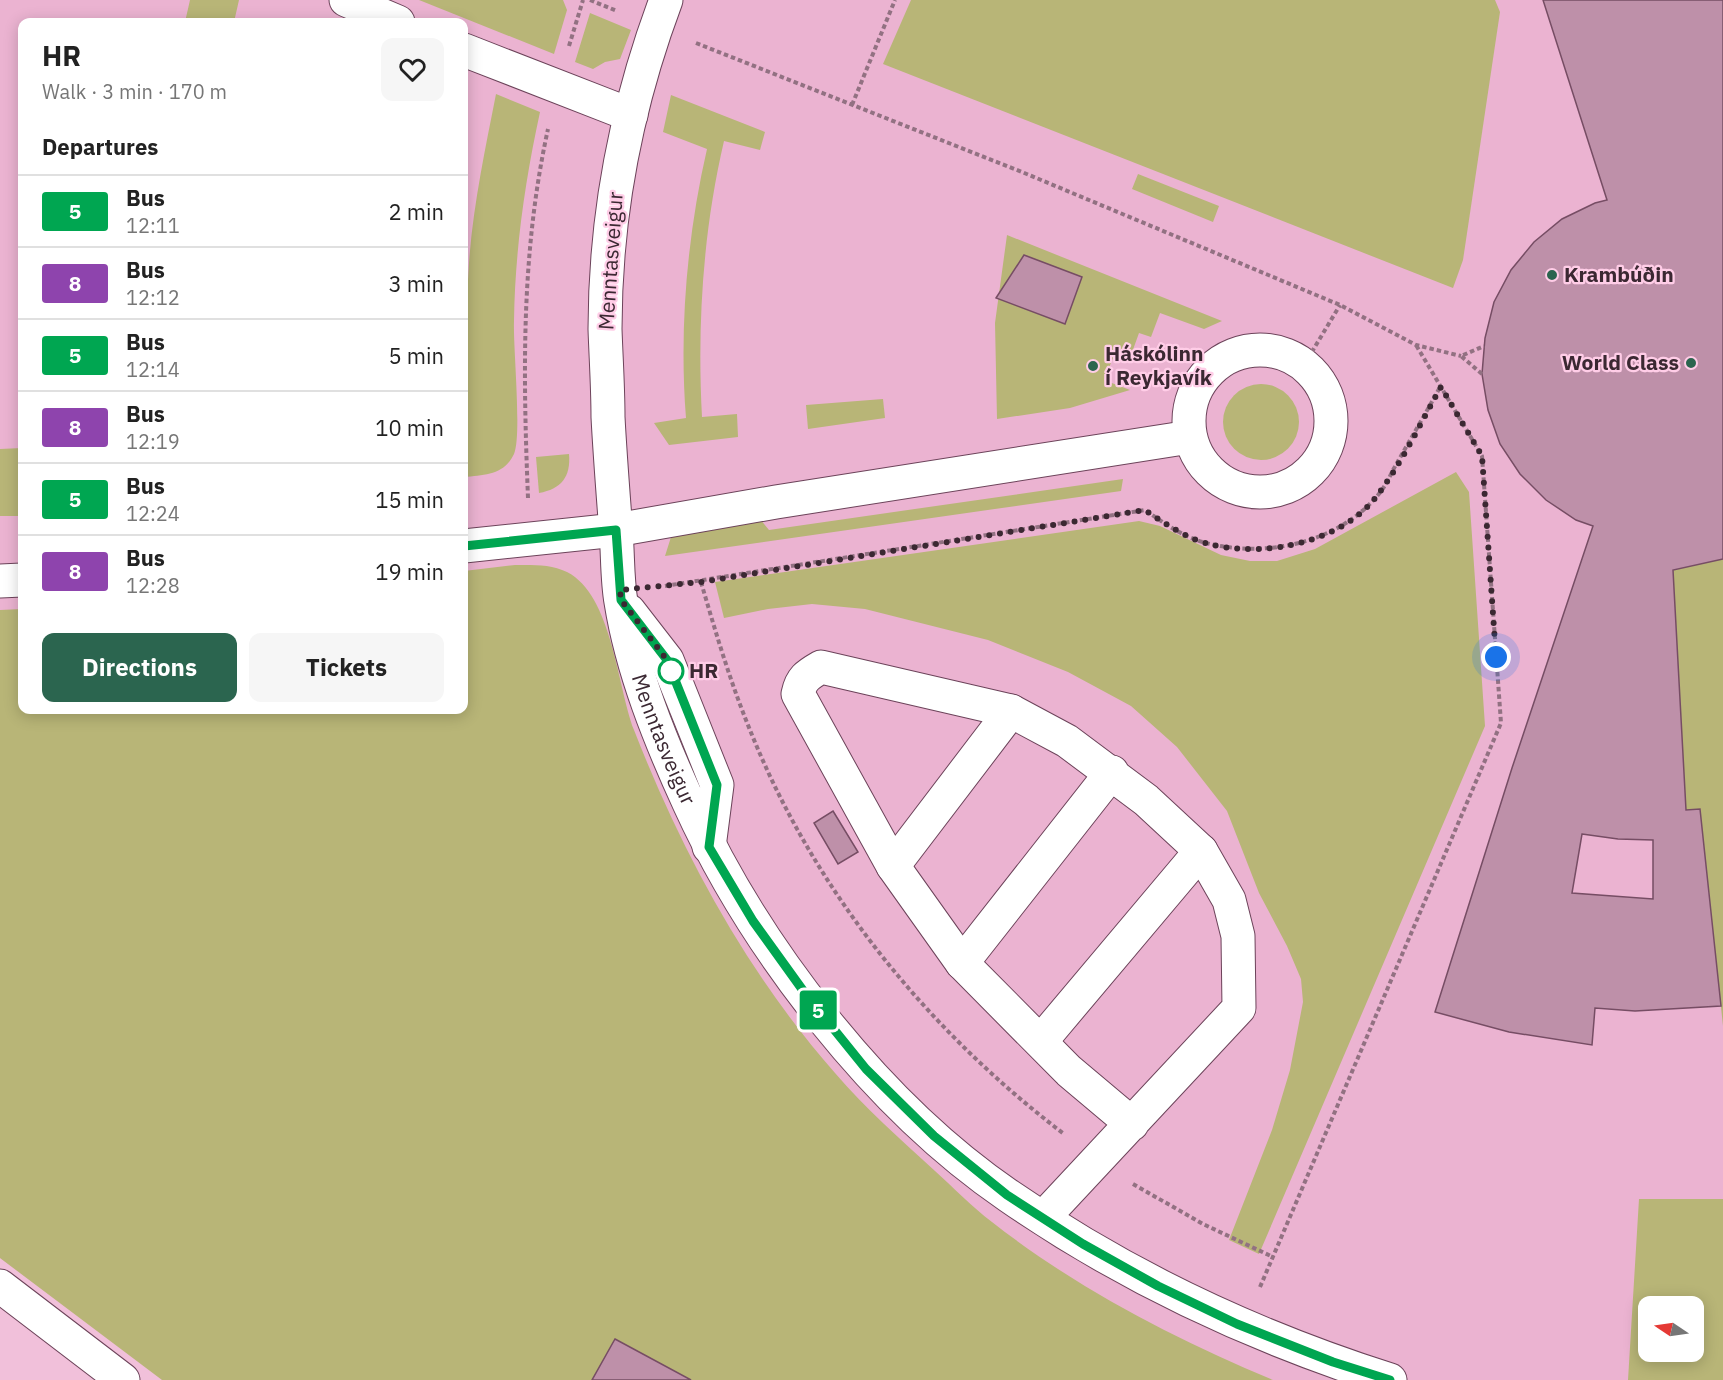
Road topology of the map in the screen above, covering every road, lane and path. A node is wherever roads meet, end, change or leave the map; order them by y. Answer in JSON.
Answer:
{"nodes":[{"id":1,"x":346,"y":0,"type":"edge"},
{"id":2,"x":583,"y":0,"type":"edge"},
{"id":3,"x":895,"y":0,"type":"edge"},
{"id":4,"x":661,"y":13,"type":"edge"},
{"id":5,"x":389,"y":18,"type":"edge"},
{"id":6,"x":468,"y":52,"type":"edge"},
{"id":7,"x":557,"y":86,"type":"junction"},
{"id":8,"x":852,"y":105,"type":"junction"},
{"id":9,"x":631,"y":115,"type":"junction"},
{"id":10,"x":1340,"y":305,"type":"junction"},
{"id":11,"x":1416,"y":345,"type":"junction"},
{"id":12,"x":1484,"y":346,"type":"dead end"},
{"id":13,"x":1461,"y":356,"type":"junction"},
{"id":14,"x":1304,"y":364,"type":"junction"},
{"id":15,"x":1482,"y":374,"type":"dead end"},
{"id":16,"x":1441,"y":387,"type":"junction"},
{"id":17,"x":1190,"y":437,"type":"junction"},
{"id":18,"x":528,"y":504,"type":"dead end"},
{"id":19,"x":616,"y":530,"type":"junction"},
{"id":20,"x":468,"y":546,"type":"edge"},
{"id":21,"x":18,"y":580,"type":"edge"},
{"id":22,"x":0,"y":581,"type":"edge"},
{"id":23,"x":621,"y":595,"type":"junction"},
{"id":24,"x":1011,"y":711,"type":"junction"},
{"id":25,"x":1112,"y":772,"type":"junction"},
{"id":26,"x":1201,"y":852,"type":"junction"},
{"id":27,"x":893,"y":866,"type":"junction"},
{"id":28,"x":962,"y":963,"type":"junction"},
{"id":29,"x":1041,"y":1041,"type":"junction"},
{"id":30,"x":1132,"y":1124,"type":"junction"},
{"id":31,"x":1043,"y":1218,"type":"junction"},
{"id":32,"x":0,"y":1286,"type":"edge"},
{"id":33,"x":1243,"y":1326,"type":"junction"},
{"id":34,"x":123,"y":1380,"type":"edge"},
{"id":35,"x":1390,"y":1380,"type":"edge"}],
"edges":[{"from":1,"to":5,"type":"street"},
{"from":2,"to":7,"type":"path"},
{"from":3,"to":8,"type":"path"},
{"from":4,"to":8,"type":"path"},
{"from":4,"to":9,"type":"street","name":"Menntasveigur"},
{"from":6,"to":7,"type":"street"},
{"from":7,"to":9,"type":"street"},
{"from":7,"to":18,"type":"path"},
{"from":8,"to":10,"type":"path"},
{"from":9,"to":19,"type":"street","name":"Menntasveigur"},
{"from":10,"to":11,"type":"path"},
{"from":10,"to":14,"type":"path"},
{"from":11,"to":13,"type":"path"},
{"from":11,"to":16,"type":"path"},
{"from":12,"to":13,"type":"path"},
{"from":13,"to":15,"type":"path"},
{"from":14,"to":17,"type":"street"},
{"from":14,"to":17,"type":"street"},
{"from":16,"to":23,"type":"path"},
{"from":16,"to":33,"type":"path"},
{"from":17,"to":19,"type":"street"},
{"from":19,"to":20,"type":"street"},
{"from":19,"to":23,"type":"street","name":"Menntasveigur"},
{"from":21,"to":22,"type":"street"},
{"from":23,"to":31,"type":"street"},
{"from":24,"to":25,"type":"street"},
{"from":24,"to":27,"type":"street"},
{"from":24,"to":27,"type":"street"},
{"from":25,"to":26,"type":"street"},
{"from":25,"to":28,"type":"street"},
{"from":26,"to":29,"type":"street"},
{"from":26,"to":30,"type":"street"},
{"from":27,"to":28,"type":"street"},
{"from":28,"to":29,"type":"street"},
{"from":29,"to":30,"type":"street"},
{"from":30,"to":31,"type":"street"},
{"from":31,"to":33,"type":"street"},
{"from":32,"to":34,"type":"street"},
{"from":33,"to":35,"type":"street"}]}
